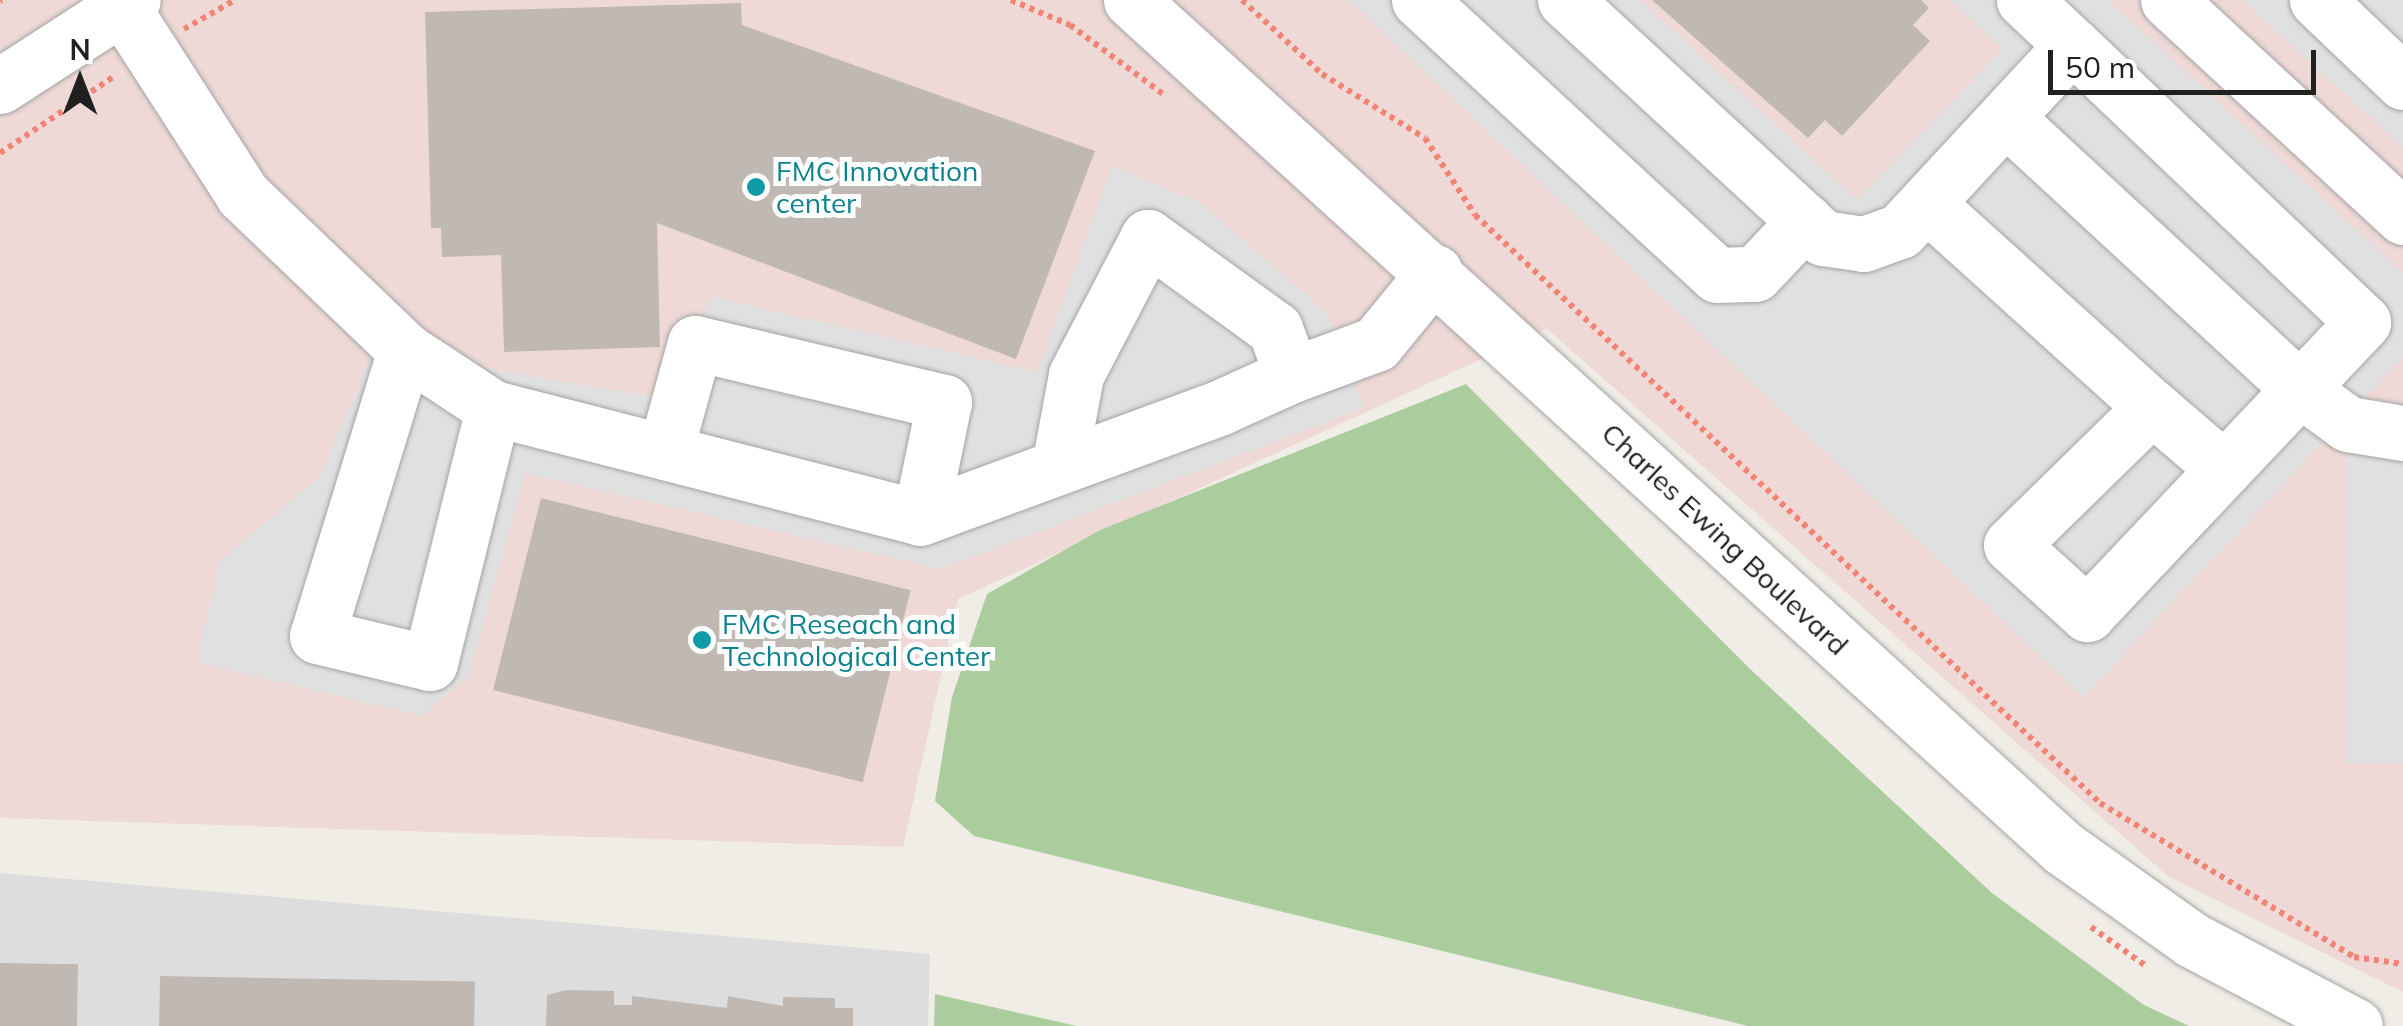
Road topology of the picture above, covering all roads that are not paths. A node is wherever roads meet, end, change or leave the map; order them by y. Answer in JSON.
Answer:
{"nodes":[{"id":1,"x":1131,"y":0,"type":"edge"},
{"id":2,"x":1419,"y":0,"type":"edge"},
{"id":3,"x":1565,"y":0,"type":"edge"},
{"id":4,"x":2024,"y":0,"type":"edge"},
{"id":5,"x":2168,"y":0,"type":"edge"},
{"id":6,"x":2317,"y":0,"type":"edge"},
{"id":7,"x":127,"y":4,"type":"edge"},
{"id":8,"x":2072,"y":46,"type":"junction"},
{"id":9,"x":2403,"y":82,"type":"edge"},
{"id":10,"x":0,"y":86,"type":"edge"},
{"id":11,"x":2006,"y":118,"type":"junction"},
{"id":12,"x":1927,"y":204,"type":"junction"},
{"id":13,"x":2403,"y":217,"type":"edge"},
{"id":14,"x":1805,"y":221,"type":"junction"},
{"id":15,"x":1435,"y":272,"type":"junction"},
{"id":16,"x":405,"y":350,"type":"junction"},
{"id":17,"x":1292,"y":375,"type":"junction"},
{"id":18,"x":2300,"y":390,"type":"junction"},
{"id":19,"x":2152,"y":407,"type":"junction"},
{"id":20,"x":494,"y":408,"type":"junction"},
{"id":21,"x":2403,"y":434,"type":"edge"},
{"id":22,"x":665,"y":452,"type":"junction"},
{"id":23,"x":1059,"y":466,"type":"junction"},
{"id":24,"x":2224,"y":470,"type":"junction"},
{"id":25,"x":920,"y":518,"type":"junction"},
{"id":26,"x":2355,"y":1026,"type":"edge"}],
"edges":[{"from":1,"to":15,"type":"street","name":"Charles Ewing Boulevard"},
{"from":2,"to":14,"type":"street"},
{"from":3,"to":14,"type":"street"},
{"from":4,"to":8,"type":"street"},
{"from":5,"to":13,"type":"street"},
{"from":6,"to":9,"type":"street"},
{"from":7,"to":10,"type":"street"},
{"from":7,"to":16,"type":"street"},
{"from":8,"to":11,"type":"street"},
{"from":8,"to":18,"type":"street"},
{"from":11,"to":12,"type":"street"},
{"from":11,"to":18,"type":"street"},
{"from":12,"to":14,"type":"street"},
{"from":12,"to":19,"type":"street"},
{"from":15,"to":17,"type":"street"},
{"from":15,"to":26,"type":"street","name":"Charles Ewing Boulevard"},
{"from":16,"to":20,"type":"street"},
{"from":16,"to":20,"type":"street"},
{"from":17,"to":23,"type":"street"},
{"from":17,"to":23,"type":"street"},
{"from":18,"to":21,"type":"street"},
{"from":18,"to":24,"type":"street"},
{"from":19,"to":24,"type":"street"},
{"from":19,"to":24,"type":"street"},
{"from":20,"to":22,"type":"street"},
{"from":22,"to":25,"type":"street"},
{"from":22,"to":25,"type":"street"},
{"from":23,"to":25,"type":"street"}]}
